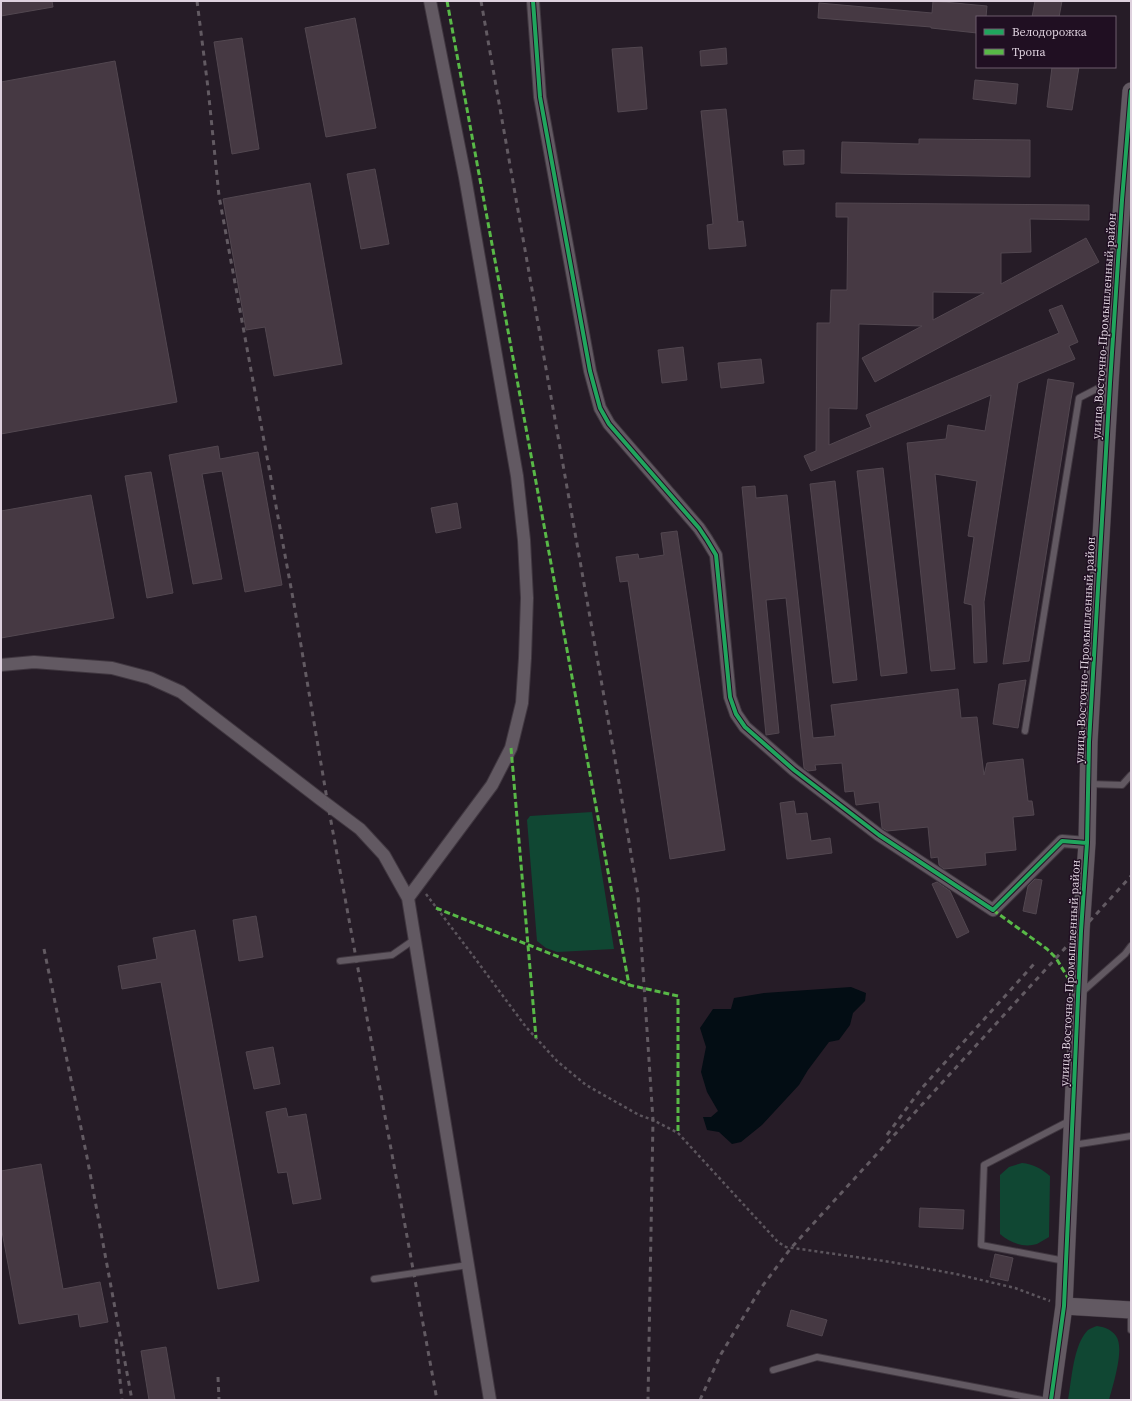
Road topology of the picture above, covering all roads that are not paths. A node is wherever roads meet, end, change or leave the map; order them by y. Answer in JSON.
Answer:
{"nodes":[{"id":1,"x":430,"y":1,"type":"edge"},
{"id":2,"x":533,"y":1,"type":"edge"},
{"id":3,"x":1131,"y":91,"type":"edge"},
{"id":4,"x":1110,"y":383,"type":"junction"},
{"id":5,"x":1,"y":665,"type":"edge"},
{"id":6,"x":1025,"y":731,"type":"dead end"},
{"id":7,"x":1131,"y":775,"type":"edge"},
{"id":8,"x":1089,"y":784,"type":"junction"},
{"id":9,"x":1087,"y":843,"type":"junction"},
{"id":10,"x":408,"y":898,"type":"junction"},
{"id":11,"x":415,"y":939,"type":"junction"},
{"id":12,"x":1131,"y":946,"type":"edge"},
{"id":13,"x":340,"y":962,"type":"dead end"},
{"id":14,"x":1078,"y":995,"type":"junction"},
{"id":15,"x":1072,"y":1120,"type":"junction"},
{"id":16,"x":1131,"y":1136,"type":"edge"},
{"id":17,"x":1071,"y":1145,"type":"junction"},
{"id":18,"x":1066,"y":1261,"type":"junction"},
{"id":19,"x":468,"y":1265,"type":"junction"},
{"id":20,"x":374,"y":1278,"type":"dead end"},
{"id":21,"x":1064,"y":1306,"type":"junction"},
{"id":22,"x":1131,"y":1310,"type":"edge"},
{"id":23,"x":1131,"y":1330,"type":"edge"},
{"id":24,"x":774,"y":1370,"type":"dead end"},
{"id":25,"x":490,"y":1400,"type":"edge"},
{"id":26,"x":1042,"y":1400,"type":"edge"},
{"id":27,"x":1051,"y":1400,"type":"edge"}],
"edges":[{"from":1,"to":10,"type":"street"},
{"from":2,"to":9,"type":"street"},
{"from":3,"to":4,"type":"street","name":"улица Восточно-Промышленный район"},
{"from":4,"to":6,"type":"lane"},
{"from":4,"to":8,"type":"street","name":"улица Восточно-Промышленный район"},
{"from":5,"to":10,"type":"street"},
{"from":7,"to":8,"type":"lane"},
{"from":8,"to":9,"type":"street","name":"улица Восточно-Промышленный район"},
{"from":9,"to":14,"type":"street","name":"улица Восточно-Промышленный район"},
{"from":10,"to":11,"type":"street"},
{"from":11,"to":13,"type":"lane"},
{"from":11,"to":19,"type":"street"},
{"from":12,"to":14,"type":"lane"},
{"from":14,"to":15,"type":"street","name":"улица Восточно-Промышленный район"},
{"from":15,"to":17,"type":"street","name":"улица Восточно-Промышленный район"},
{"from":15,"to":18,"type":"lane"},
{"from":16,"to":17,"type":"lane"},
{"from":17,"to":18,"type":"street","name":"улица Восточно-Промышленный район"},
{"from":18,"to":21,"type":"street","name":"улица Восточно-Промышленный район"},
{"from":19,"to":20,"type":"lane"},
{"from":19,"to":25,"type":"street"},
{"from":21,"to":22,"type":"street"},
{"from":21,"to":27,"type":"street","name":"улица Восточно-Промышленный район"},
{"from":22,"to":23,"type":"lane"},
{"from":24,"to":26,"type":"lane"}]}
